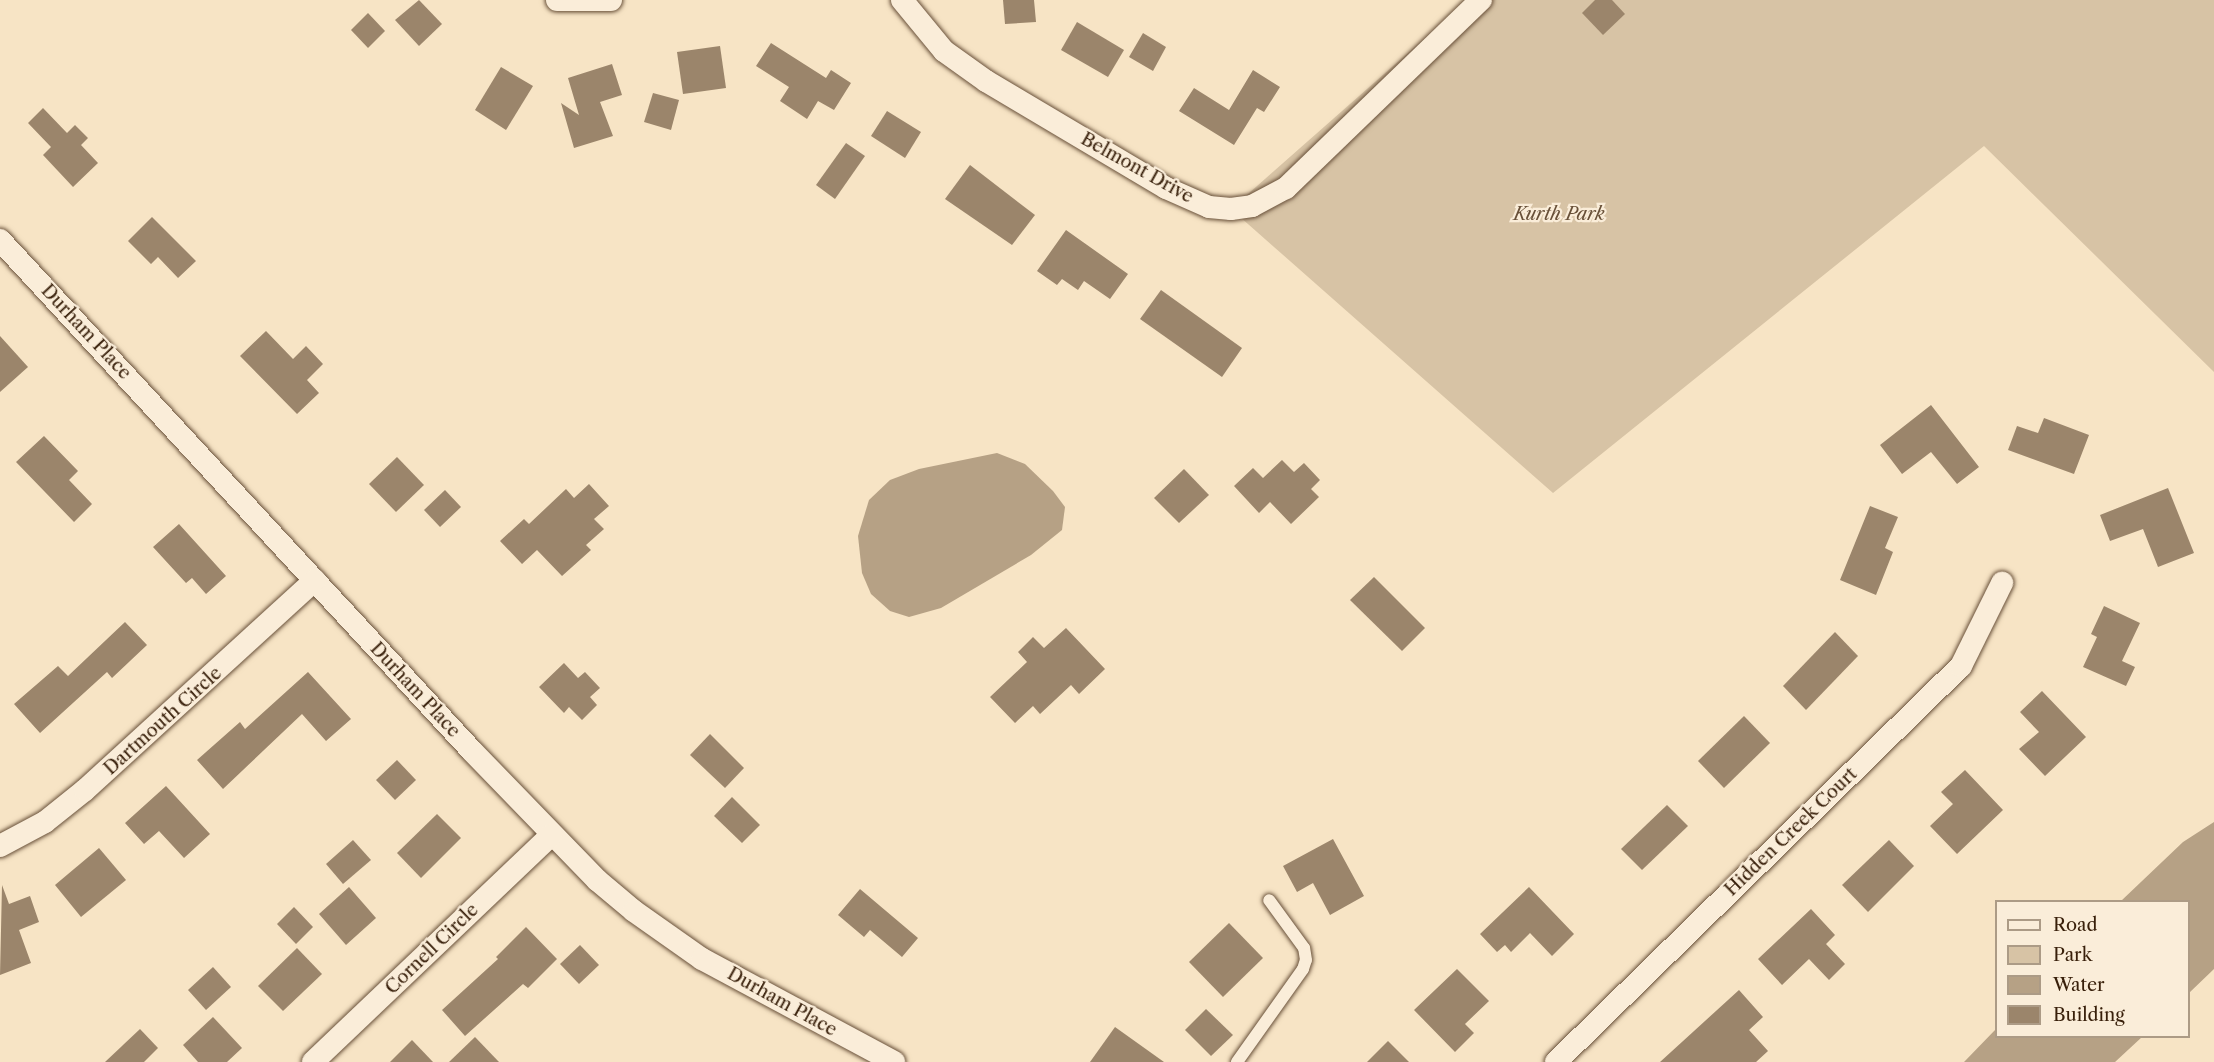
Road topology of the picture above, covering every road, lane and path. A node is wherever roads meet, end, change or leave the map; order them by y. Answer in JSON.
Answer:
{"nodes":[{"id":1,"x":557,"y":0,"type":"edge"},
{"id":2,"x":611,"y":0,"type":"edge"},
{"id":3,"x":902,"y":0,"type":"edge"},
{"id":4,"x":1481,"y":0,"type":"edge"},
{"id":5,"x":0,"y":240,"type":"edge"},
{"id":6,"x":315,"y":580,"type":"junction"},
{"id":7,"x":2002,"y":583,"type":"dead end"},
{"id":8,"x":551,"y":835,"type":"junction"},
{"id":9,"x":0,"y":846,"type":"edge"},
{"id":10,"x":1269,"y":900,"type":"dead end"},
{"id":11,"x":313,"y":1062,"type":"edge"},
{"id":12,"x":894,"y":1062,"type":"edge"},
{"id":13,"x":1237,"y":1062,"type":"edge"},
{"id":14,"x":1556,"y":1062,"type":"edge"}],
"edges":[{"from":1,"to":2,"type":"street"},
{"from":3,"to":4,"type":"street","name":"Belmont Drive"},
{"from":5,"to":6,"type":"street","name":"Durham Place"},
{"from":6,"to":8,"type":"street","name":"Durham Place"},
{"from":6,"to":9,"type":"street","name":"Dartmouth Circle"},
{"from":7,"to":14,"type":"street","name":"Hidden Creek Court"},
{"from":8,"to":11,"type":"street","name":"Cornell Circle"},
{"from":8,"to":12,"type":"street","name":"Durham Place"},
{"from":10,"to":13,"type":"lane"}]}
